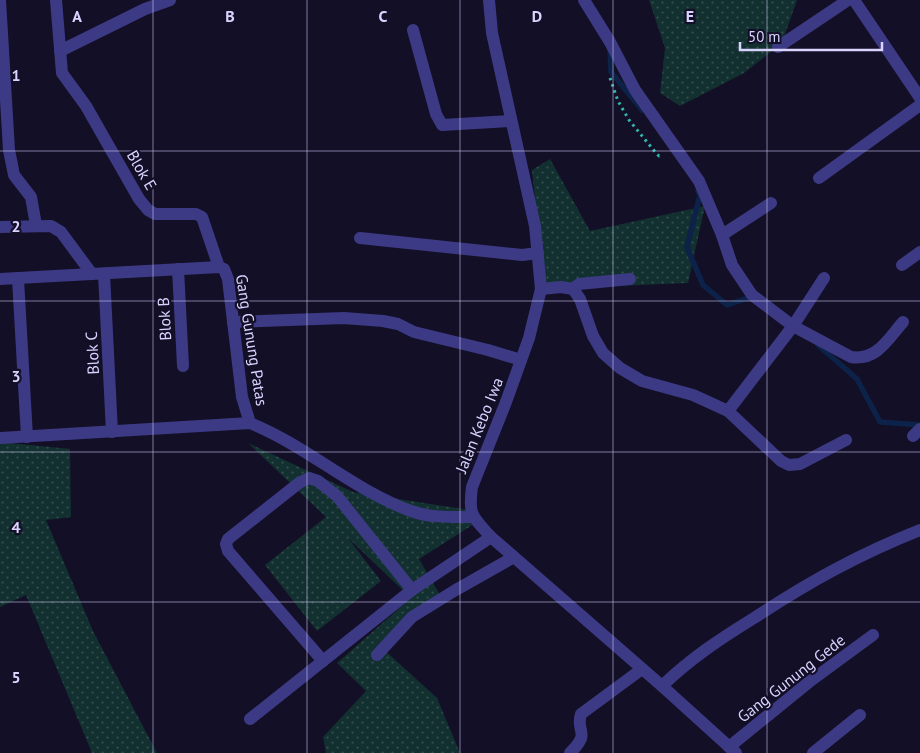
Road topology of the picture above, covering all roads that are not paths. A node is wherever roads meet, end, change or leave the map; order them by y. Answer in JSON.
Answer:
{"nodes":[{"id":1,"x":0,"y":0,"type":"edge"},
{"id":2,"x":56,"y":0,"type":"edge"},
{"id":3,"x":170,"y":0,"type":"edge"},
{"id":4,"x":489,"y":0,"type":"edge"},
{"id":5,"x":584,"y":0,"type":"edge"},
{"id":6,"x":848,"y":0,"type":"edge"},
{"id":7,"x":854,"y":0,"type":"edge"},
{"id":8,"x":413,"y":30,"type":"dead end"},
{"id":9,"x":778,"y":47,"type":"dead end"},
{"id":10,"x":60,"y":50,"type":"junction"},
{"id":11,"x":920,"y":98,"type":"edge"},
{"id":12,"x":920,"y":104,"type":"edge"},
{"id":13,"x":511,"y":121,"type":"junction"},
{"id":14,"x":819,"y":178,"type":"dead end"},
{"id":15,"x":771,"y":202,"type":"dead end"},
{"id":16,"x":0,"y":226,"type":"edge"},
{"id":17,"x":36,"y":226,"type":"junction"},
{"id":18,"x":722,"y":235,"type":"junction"},
{"id":19,"x":360,"y":238,"type":"dead end"},
{"id":20,"x":920,"y":252,"type":"edge"},
{"id":21,"x":538,"y":253,"type":"junction"},
{"id":22,"x":902,"y":265,"type":"dead end"},
{"id":23,"x":219,"y":267,"type":"junction"},
{"id":24,"x":178,"y":270,"type":"junction"},
{"id":25,"x":98,"y":274,"type":"junction"},
{"id":26,"x":18,"y":278,"type":"junction"},
{"id":27,"x":630,"y":278,"type":"dead end"},
{"id":28,"x":824,"y":278,"type":"dead end"},
{"id":29,"x":0,"y":279,"type":"edge"},
{"id":30,"x":541,"y":289,"type":"junction"},
{"id":31,"x":573,"y":289,"type":"junction"},
{"id":32,"x":233,"y":322,"type":"junction"},
{"id":33,"x":903,"y":322,"type":"dead end"},
{"id":34,"x":793,"y":326,"type":"junction"},
{"id":35,"x":521,"y":360,"type":"junction"},
{"id":36,"x":182,"y":366,"type":"dead end"},
{"id":37,"x":728,"y":411,"type":"junction"},
{"id":38,"x":250,"y":423,"type":"junction"},
{"id":39,"x":112,"y":432,"type":"junction"},
{"id":40,"x":28,"y":437,"type":"junction"},
{"id":41,"x":0,"y":438,"type":"edge"},
{"id":42,"x":846,"y":440,"type":"dead end"},
{"id":43,"x":472,"y":517,"type":"junction"},
{"id":44,"x":920,"y":530,"type":"edge"},
{"id":45,"x":491,"y":537,"type":"junction"},
{"id":46,"x":514,"y":556,"type":"junction"},
{"id":47,"x":412,"y":590,"type":"junction"},
{"id":48,"x":873,"y":635,"type":"dead end"},
{"id":49,"x":377,"y":656,"type":"dead end"},
{"id":50,"x":323,"y":661,"type":"junction"},
{"id":51,"x":642,"y":669,"type":"junction"},
{"id":52,"x":662,"y":686,"type":"junction"},
{"id":53,"x":860,"y":715,"type":"dead end"},
{"id":54,"x":250,"y":719,"type":"dead end"},
{"id":55,"x":732,"y":750,"type":"edge"},
{"id":56,"x":570,"y":753,"type":"edge"},
{"id":57,"x":813,"y":753,"type":"edge"}],
"edges":[{"from":1,"to":17,"type":"street"},
{"from":2,"to":10,"type":"street","name":"Blok E"},
{"from":3,"to":10,"type":"street"},
{"from":4,"to":13,"type":"street","name":"Jalan Kebo Iwa"},
{"from":5,"to":18,"type":"street"},
{"from":6,"to":9,"type":"street"},
{"from":7,"to":11,"type":"street"},
{"from":8,"to":13,"type":"street"},
{"from":10,"to":23,"type":"street","name":"Blok E"},
{"from":12,"to":14,"type":"street"},
{"from":13,"to":21,"type":"street","name":"Jalan Kebo Iwa"},
{"from":15,"to":18,"type":"street"},
{"from":16,"to":17,"type":"street"},
{"from":17,"to":25,"type":"street"},
{"from":18,"to":34,"type":"street"},
{"from":19,"to":21,"type":"street"},
{"from":20,"to":22,"type":"street"},
{"from":21,"to":30,"type":"street","name":"Jalan Kebo Iwa"},
{"from":23,"to":24,"type":"street","name":"Gang Gunung Patas"},
{"from":23,"to":32,"type":"street","name":"Gang Gunung Patas"},
{"from":24,"to":25,"type":"street","name":"Gang Gunung Patas"},
{"from":24,"to":36,"type":"street","name":"Blok B"},
{"from":25,"to":26,"type":"street","name":"Gang Gunung Patas"},
{"from":25,"to":39,"type":"street","name":"Blok C"},
{"from":26,"to":29,"type":"street","name":"Gang Gunung Patas"},
{"from":26,"to":40,"type":"street"},
{"from":27,"to":31,"type":"street"},
{"from":28,"to":34,"type":"street"},
{"from":30,"to":31,"type":"street"},
{"from":30,"to":35,"type":"street","name":"Jalan Kebo Iwa"},
{"from":31,"to":37,"type":"street"},
{"from":32,"to":35,"type":"street"},
{"from":32,"to":38,"type":"street","name":"Gang Gunung Patas"},
{"from":33,"to":34,"type":"street"},
{"from":34,"to":37,"type":"street"},
{"from":35,"to":43,"type":"street","name":"Jalan Kebo Iwa"},
{"from":37,"to":42,"type":"street"},
{"from":38,"to":39,"type":"street"},
{"from":38,"to":43,"type":"street","name":"Gang Gunung Patas"},
{"from":39,"to":40,"type":"street"},
{"from":40,"to":41,"type":"street"},
{"from":43,"to":45,"type":"street"},
{"from":44,"to":52,"type":"street"},
{"from":45,"to":46,"type":"street"},
{"from":45,"to":47,"type":"street"},
{"from":46,"to":49,"type":"street"},
{"from":46,"to":51,"type":"street"},
{"from":47,"to":50,"type":"street"},
{"from":47,"to":50,"type":"street"},
{"from":48,"to":55,"type":"street","name":"Gang Gunung Gede"},
{"from":50,"to":54,"type":"street"},
{"from":51,"to":52,"type":"street"},
{"from":51,"to":56,"type":"street"},
{"from":52,"to":55,"type":"street"},
{"from":53,"to":57,"type":"street"}]}
